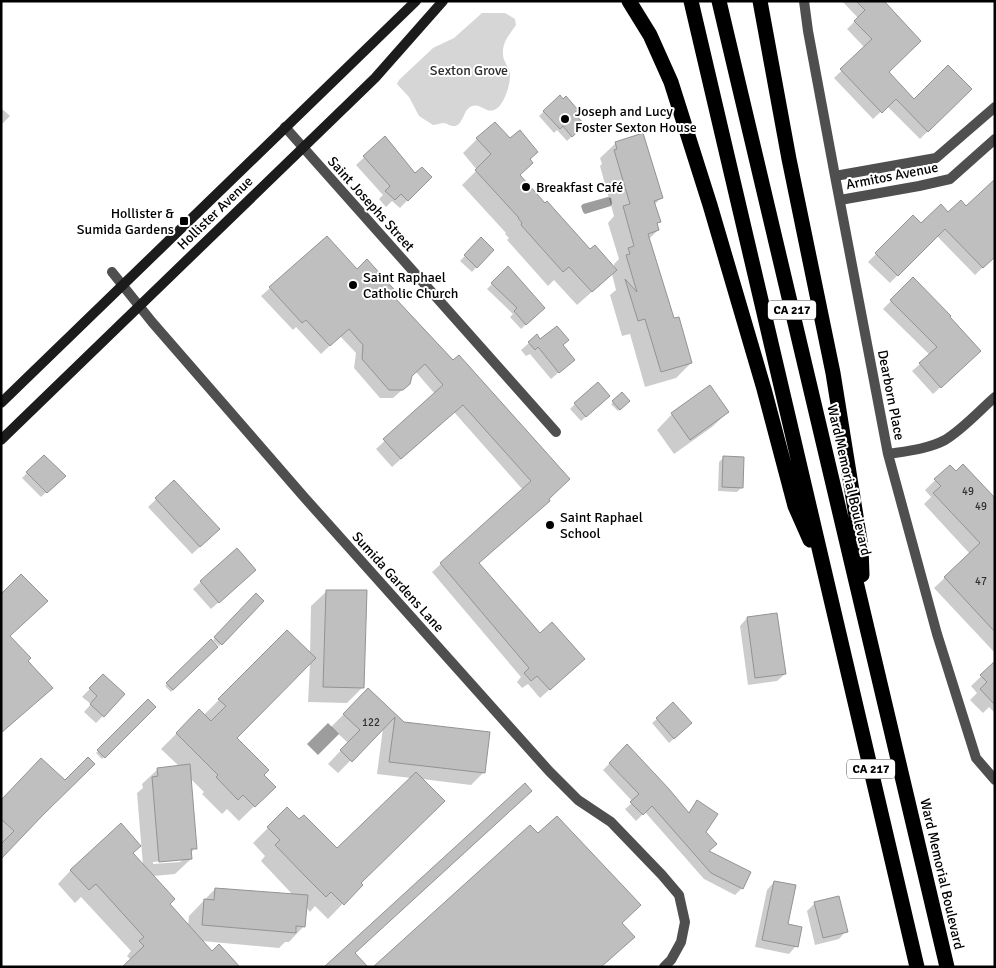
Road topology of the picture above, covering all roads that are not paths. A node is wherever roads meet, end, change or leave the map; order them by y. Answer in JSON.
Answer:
{"nodes":[{"id":1,"x":416,"y":1,"type":"edge"},
{"id":2,"x":443,"y":1,"type":"edge"},
{"id":3,"x":629,"y":1,"type":"edge"},
{"id":4,"x":691,"y":1,"type":"edge"},
{"id":5,"x":719,"y":1,"type":"edge"},
{"id":6,"x":760,"y":1,"type":"edge"},
{"id":7,"x":804,"y":1,"type":"edge"},
{"id":8,"x":995,"y":106,"type":"edge"},
{"id":9,"x":286,"y":127,"type":"junction"},
{"id":10,"x":995,"y":138,"type":"edge"},
{"id":11,"x":302,"y":147,"type":"junction"},
{"id":12,"x":835,"y":176,"type":"junction"},
{"id":13,"x":840,"y":200,"type":"junction"},
{"id":14,"x":112,"y":272,"type":"dead end"},
{"id":15,"x":124,"y":286,"type":"junction"},
{"id":16,"x":140,"y":307,"type":"junction"},
{"id":17,"x":995,"y":397,"type":"edge"},
{"id":18,"x":1,"y":404,"type":"edge"},
{"id":19,"x":556,"y":432,"type":"dead end"},
{"id":20,"x":1,"y":440,"type":"edge"},
{"id":21,"x":888,"y":454,"type":"junction"},
{"id":22,"x":824,"y":571,"type":"junction"},
{"id":23,"x":866,"y":619,"type":"junction"},
{"id":24,"x":995,"y":780,"type":"edge"},
{"id":25,"x":664,"y":967,"type":"edge"},
{"id":26,"x":917,"y":967,"type":"edge"},
{"id":27,"x":947,"y":967,"type":"edge"}],
"edges":[{"from":1,"to":9,"type":"main road","name":"Hollister Avenue"},
{"from":2,"to":11,"type":"main road","name":"Hollister Avenue"},
{"from":3,"to":22,"type":"highway"},
{"from":4,"to":22,"type":"highway","number":"CA 217"},
{"from":5,"to":23,"type":"highway","name":"Ward Memorial Boulevard","number":"CA 217"},
{"from":6,"to":23,"type":"highway"},
{"from":7,"to":12,"type":"street","name":"Dearborn Place"},
{"from":8,"to":12,"type":"street","name":"Armitos Avenue"},
{"from":9,"to":11,"type":"street","name":"Saint Josephs Street"},
{"from":9,"to":15,"type":"main road","name":"Hollister Avenue"},
{"from":10,"to":13,"type":"street","name":"Armitos Avenue"},
{"from":11,"to":16,"type":"main road","name":"Hollister Avenue"},
{"from":11,"to":19,"type":"street","name":"Saint Josephs Street"},
{"from":12,"to":13,"type":"street","name":"Dearborn Place"},
{"from":13,"to":21,"type":"street","name":"Dearborn Place"},
{"from":14,"to":15,"type":"street","name":"Sumida Gardens Lane"},
{"from":15,"to":16,"type":"street","name":"Sumida Gardens Lane"},
{"from":15,"to":18,"type":"main road","name":"Hollister Avenue"},
{"from":16,"to":20,"type":"main road","name":"Hollister Avenue"},
{"from":16,"to":25,"type":"street","name":"Sumida Gardens Lane"},
{"from":17,"to":21,"type":"street"},
{"from":21,"to":24,"type":"street","name":"Dearborn Place"},
{"from":22,"to":26,"type":"highway","number":"CA 217"},
{"from":23,"to":27,"type":"highway","name":"Ward Memorial Boulevard","number":"CA 217"}]}
